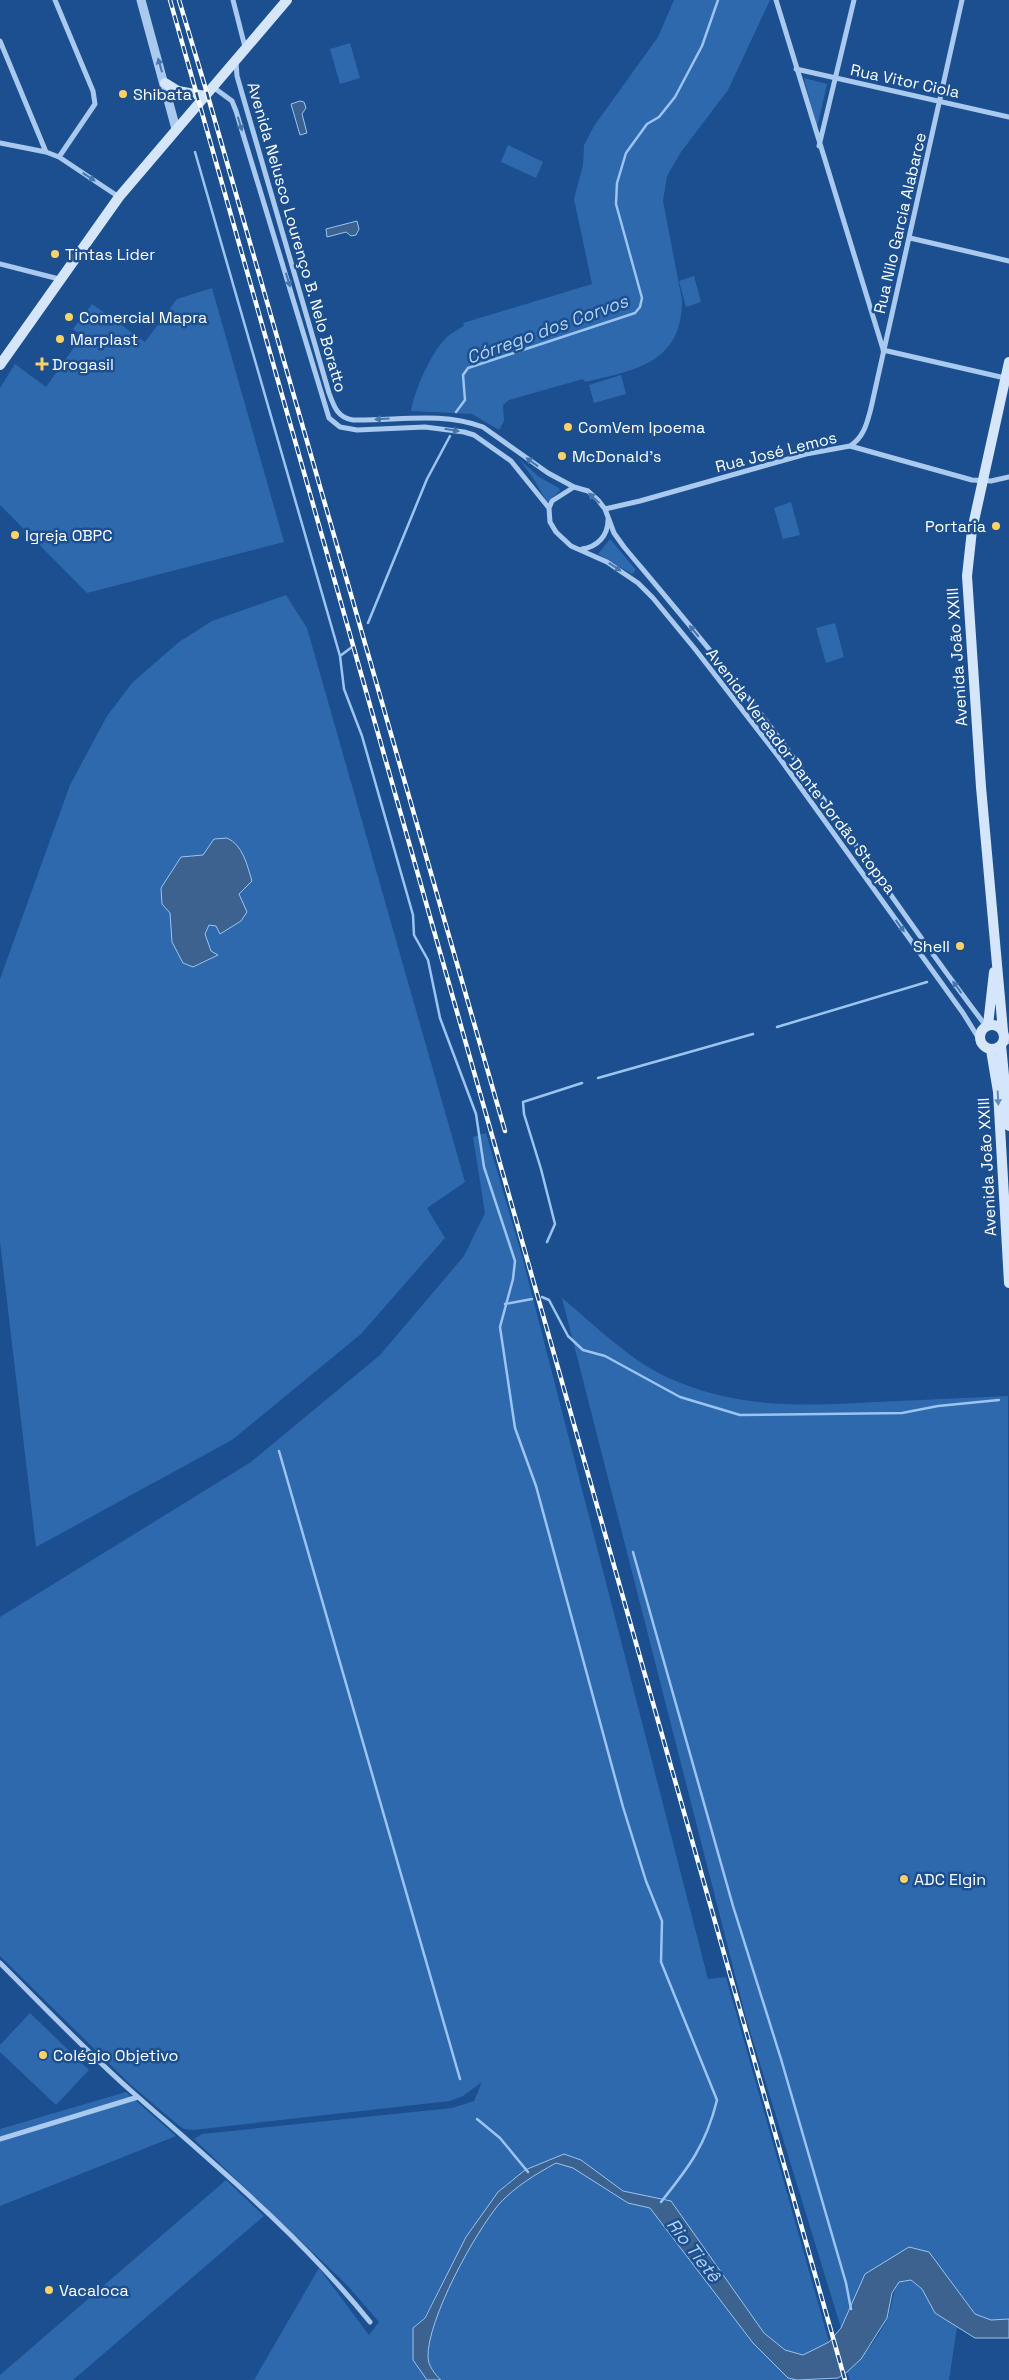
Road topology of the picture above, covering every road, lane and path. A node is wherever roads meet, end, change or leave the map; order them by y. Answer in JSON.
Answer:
{"nodes":[{"id":1,"x":55,"y":0,"type":"edge"},
{"id":2,"x":141,"y":0,"type":"edge"},
{"id":3,"x":233,"y":0,"type":"edge"},
{"id":4,"x":287,"y":0,"type":"edge"},
{"id":5,"x":776,"y":0,"type":"edge"},
{"id":6,"x":854,"y":0,"type":"edge"},
{"id":7,"x":962,"y":0,"type":"edge"},
{"id":8,"x":0,"y":41,"type":"edge"},
{"id":9,"x":245,"y":47,"type":"junction"},
{"id":10,"x":238,"y":57,"type":"junction"},
{"id":11,"x":796,"y":69,"type":"junction"},
{"id":12,"x":836,"y":79,"type":"junction"},
{"id":13,"x":165,"y":83,"type":"junction"},
{"id":14,"x":213,"y":87,"type":"junction"},
{"id":15,"x":204,"y":96,"type":"junction"},
{"id":16,"x":940,"y":102,"type":"junction"},
{"id":17,"x":1009,"y":117,"type":"edge"},
{"id":18,"x":176,"y":129,"type":"junction"},
{"id":19,"x":0,"y":143,"type":"edge"},
{"id":20,"x":819,"y":147,"type":"junction"},
{"id":21,"x":46,"y":152,"type":"junction"},
{"id":22,"x":59,"y":157,"type":"junction"},
{"id":23,"x":119,"y":197,"type":"junction"},
{"id":24,"x":910,"y":238,"type":"junction"},
{"id":25,"x":1009,"y":261,"type":"edge"},
{"id":26,"x":0,"y":264,"type":"edge"},
{"id":27,"x":59,"y":279,"type":"junction"},
{"id":28,"x":883,"y":350,"type":"junction"},
{"id":29,"x":1009,"y":362,"type":"edge"},
{"id":30,"x":0,"y":365,"type":"edge"},
{"id":31,"x":1006,"y":378,"type":"junction"},
{"id":32,"x":345,"y":419,"type":"joint"},
{"id":33,"x":335,"y":424,"type":"joint"},
{"id":34,"x":850,"y":446,"type":"junction"},
{"id":35,"x":1009,"y":478,"type":"edge"},
{"id":36,"x":983,"y":481,"type":"junction"},
{"id":37,"x":574,"y":488,"type":"junction"},
{"id":38,"x":549,"y":508,"type":"junction"},
{"id":39,"x":605,"y":509,"type":"junction"},
{"id":40,"x":608,"y":517,"type":"junction"},
{"id":41,"x":571,"y":546,"type":"junction"},
{"id":42,"x":996,"y":954,"type":"junction"},
{"id":43,"x":987,"y":1025,"type":"junction"},
{"id":44,"x":1002,"y":1041,"type":"edge"},
{"id":45,"x":981,"y":1042,"type":"junction"},
{"id":46,"x":1009,"y":1126,"type":"edge"},
{"id":47,"x":1009,"y":1283,"type":"edge"},
{"id":48,"x":0,"y":1963,"type":"edge"},
{"id":49,"x":138,"y":2097,"type":"junction"},
{"id":50,"x":0,"y":2139,"type":"edge"},
{"id":51,"x":370,"y":2322,"type":"dead end"}],
"edges":[{"from":1,"to":22,"type":"street"},
{"from":13,"to":2,"type":"street","one_way":true},
{"from":3,"to":9,"type":"street"},
{"from":4,"to":9,"type":"main road"},
{"from":5,"to":11,"type":"street"},
{"from":6,"to":12,"type":"street"},
{"from":7,"to":16,"type":"street","name":"Rua Nilo Garcia Alabarce"},
{"from":8,"to":21,"type":"street"},
{"from":9,"to":10,"type":"main road"},
{"from":9,"to":14,"type":"main road"},
{"from":10,"to":14,"type":"main road"},
{"from":10,"to":32,"type":"street","name":"Avenida Nelusco Lourenço B. Nelo Boratto"},
{"from":11,"to":12,"type":"street","name":"Rua Vitor Ciola"},
{"from":11,"to":20,"type":"street"},
{"from":12,"to":16,"type":"street","name":"Rua Vitor Ciola"},
{"from":12,"to":20,"type":"street"},
{"from":13,"to":15,"type":"main road"},
{"from":13,"to":18,"type":"street"},
{"from":14,"to":15,"type":"main road"},
{"from":14,"to":33,"type":"street","name":"Avenida Nelusco Lourenço B. Nelo Boratto","one_way":true},
{"from":15,"to":18,"type":"main road"},
{"from":16,"to":17,"type":"street","name":"Rua Vitor Ciola"},
{"from":16,"to":24,"type":"street","name":"Rua Nilo Garcia Alabarce"},
{"from":18,"to":23,"type":"main road"},
{"from":19,"to":21,"type":"street"},
{"from":20,"to":28,"type":"street"},
{"from":21,"to":22,"type":"street"},
{"from":22,"to":23,"type":"street","one_way":true},
{"from":23,"to":27,"type":"main road"},
{"from":24,"to":25,"type":"street"},
{"from":24,"to":28,"type":"street","name":"Rua Nilo Garcia Alabarce"},
{"from":26,"to":27,"type":"street"},
{"from":27,"to":30,"type":"main road"},
{"from":28,"to":31,"type":"street"},
{"from":28,"to":34,"type":"street","name":"Rua Nilo Garcia Alabarce"},
{"from":29,"to":31,"type":"main road","name":"Avenida João XXIII"},
{"from":31,"to":36,"type":"main road","name":"Avenida João XXIII"},
{"from":37,"to":32,"type":"street","name":"Avenida Vereador Dante Jordão Stoppa","one_way":true},
{"from":33,"to":38,"type":"street","name":"Avenida Vereador Dante Jordão Stoppa","one_way":true},
{"from":34,"to":36,"type":"street","name":"Rua José Lemos"},
{"from":34,"to":39,"type":"street","name":"Rua José Lemos"},
{"from":35,"to":36,"type":"street"},
{"from":36,"to":42,"type":"main road","name":"Avenida João XXIII"},
{"from":37,"to":38,"type":"street"},
{"from":39,"to":37,"type":"street","name":"Avenida Vereador Dante Jordão Stoppa","one_way":true},
{"from":38,"to":41,"type":"street","name":"Avenida Vereador Dante Jordão Stoppa"},
{"from":39,"to":40,"type":"street","name":"Avenida Vereador Dante Jordão Stoppa"},
{"from":40,"to":41,"type":"street"},
{"from":43,"to":40,"type":"street","name":"Avenida Vereador Dante Jordão Stoppa","one_way":true},
{"from":41,"to":45,"type":"street","name":"Avenida Vereador Dante Jordão Stoppa","one_way":true},
{"from":42,"to":43,"type":"main road","name":"Avenida João XXIII"},
{"from":42,"to":44,"type":"main road","name":"Avenida João XXIII"},
{"from":43,"to":44,"type":"main road"},
{"from":43,"to":45,"type":"main road","name":"Avenida João XXIII"},
{"from":44,"to":45,"type":"main road"},
{"from":44,"to":46,"type":"main road","name":"Avenida João XXIII"},
{"from":44,"to":47,"type":"main road","name":"Avenida João XXIII","one_way":true},
{"from":48,"to":49,"type":"street"},
{"from":49,"to":50,"type":"street"},
{"from":49,"to":51,"type":"street"}]}
